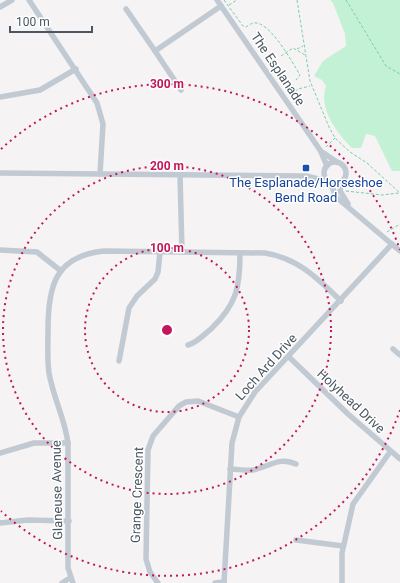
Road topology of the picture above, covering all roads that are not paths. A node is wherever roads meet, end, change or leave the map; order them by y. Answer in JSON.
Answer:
{"nodes":[{"id":1,"x":12,"y":0,"type":"edge"},
{"id":2,"x":29,"y":0,"type":"edge"},
{"id":3,"x":217,"y":0,"type":"edge"},
{"id":4,"x":221,"y":6,"type":"junction"},
{"id":5,"x":0,"y":7,"type":"edge"},
{"id":6,"x":126,"y":9,"type":"dead end"},
{"id":7,"x":155,"y":51,"type":"junction"},
{"id":8,"x":76,"y":69,"type":"junction"},
{"id":9,"x":182,"y":90,"type":"dead end"},
{"id":10,"x":0,"y":97,"type":"edge"},
{"id":11,"x":320,"y":150,"type":"junction"},
{"id":12,"x":337,"y":162,"type":"junction"},
{"id":13,"x":326,"y":169,"type":"junction"},
{"id":14,"x":0,"y":173,"type":"edge"},
{"id":15,"x":100,"y":174,"type":"junction"},
{"id":16,"x":180,"y":175,"type":"junction"},
{"id":17,"x":306,"y":176,"type":"junction"},
{"id":18,"x":329,"y":182,"type":"junction"},
{"id":19,"x":341,"y":183,"type":"junction"},
{"id":20,"x":349,"y":207,"type":"junction"},
{"id":21,"x":392,"y":244,"type":"junction"},
{"id":22,"x":0,"y":250,"type":"edge"},
{"id":23,"x":400,"y":251,"type":"edge"},
{"id":24,"x":160,"y":252,"type":"junction"},
{"id":25,"x":182,"y":252,"type":"junction"},
{"id":26,"x":240,"y":253,"type":"junction"},
{"id":27,"x":61,"y":271,"type":"junction"},
{"id":28,"x":341,"y":301,"type":"junction"},
{"id":29,"x":188,"y":345,"type":"dead end"},
{"id":30,"x":393,"y":348,"type":"dead end"},
{"id":31,"x":400,"y":355,"type":"edge"},
{"id":32,"x":289,"y":357,"type":"junction"},
{"id":33,"x":119,"y":362,"type":"dead end"},
{"id":34,"x":239,"y":417,"type":"junction"},
{"id":35,"x":68,"y":443,"type":"junction"},
{"id":36,"x":390,"y":452,"type":"junction"},
{"id":37,"x":0,"y":453,"type":"edge"},
{"id":38,"x":400,"y":459,"type":"edge"},
{"id":39,"x":296,"y":464,"type":"dead end"},
{"id":40,"x":230,"y":469,"type":"junction"},
{"id":41,"x":68,"y":521,"type":"junction"},
{"id":42,"x":0,"y":523,"type":"edge"},
{"id":43,"x":296,"y":540,"type":"dead end"},
{"id":44,"x":343,"y":546,"type":"junction"},
{"id":45,"x":72,"y":581,"type":"edge"},
{"id":46,"x":224,"y":582,"type":"edge"},
{"id":47,"x":62,"y":583,"type":"edge"},
{"id":48,"x":158,"y":583,"type":"edge"},
{"id":49,"x":215,"y":583,"type":"edge"},
{"id":50,"x":342,"y":583,"type":"edge"}],
"edges":[{"from":1,"to":5,"type":"street"},
{"from":2,"to":8,"type":"street"},
{"from":3,"to":4,"type":"street","name":"The Esplanade"},
{"from":4,"to":7,"type":"street"},
{"from":4,"to":11,"type":"street","name":"The Esplanade"},
{"from":6,"to":7,"type":"street"},
{"from":7,"to":9,"type":"street"},
{"from":8,"to":10,"type":"street"},
{"from":8,"to":15,"type":"street"},
{"from":11,"to":12,"type":"street","name":"The Esplanade"},
{"from":11,"to":13,"type":"street","name":"The Esplanade"},
{"from":12,"to":13,"type":"street"},
{"from":12,"to":19,"type":"street"},
{"from":13,"to":17,"type":"street"},
{"from":13,"to":18,"type":"street"},
{"from":14,"to":15,"type":"street"},
{"from":15,"to":16,"type":"street"},
{"from":16,"to":17,"type":"street"},
{"from":16,"to":25,"type":"street"},
{"from":17,"to":18,"type":"street"},
{"from":18,"to":19,"type":"street"},
{"from":18,"to":20,"type":"street"},
{"from":19,"to":20,"type":"street"},
{"from":20,"to":21,"type":"street"},
{"from":21,"to":23,"type":"street"},
{"from":21,"to":28,"type":"street","name":"Loch Ard Drive"},
{"from":22,"to":27,"type":"street"},
{"from":24,"to":25,"type":"street","name":"Glaneuse Avenue"},
{"from":24,"to":27,"type":"street","name":"Glaneuse Avenue"},
{"from":24,"to":33,"type":"street"},
{"from":25,"to":26,"type":"street","name":"Glaneuse Avenue"},
{"from":26,"to":28,"type":"street","name":"Glaneuse Avenue"},
{"from":26,"to":29,"type":"street"},
{"from":27,"to":35,"type":"street","name":"Glaneuse Avenue"},
{"from":28,"to":32,"type":"street","name":"Loch Ard Drive"},
{"from":30,"to":31,"type":"street"},
{"from":32,"to":34,"type":"street","name":"Loch Ard Drive"},
{"from":32,"to":36,"type":"street","name":"Holyhead Drive"},
{"from":34,"to":40,"type":"street","name":"Loch Ard Drive"},
{"from":34,"to":48,"type":"street","name":"Grange Crescent"},
{"from":35,"to":37,"type":"street"},
{"from":35,"to":41,"type":"street","name":"Glaneuse Avenue"},
{"from":36,"to":38,"type":"street","name":"Holyhead Drive"},
{"from":36,"to":44,"type":"street"},
{"from":39,"to":40,"type":"street"},
{"from":40,"to":46,"type":"street","name":"Loch Ard Drive"},
{"from":41,"to":42,"type":"street"},
{"from":41,"to":45,"type":"street","name":"Glaneuse Avenue"},
{"from":43,"to":44,"type":"street"},
{"from":44,"to":50,"type":"street"},
{"from":45,"to":47,"type":"street"},
{"from":46,"to":49,"type":"street"}]}
